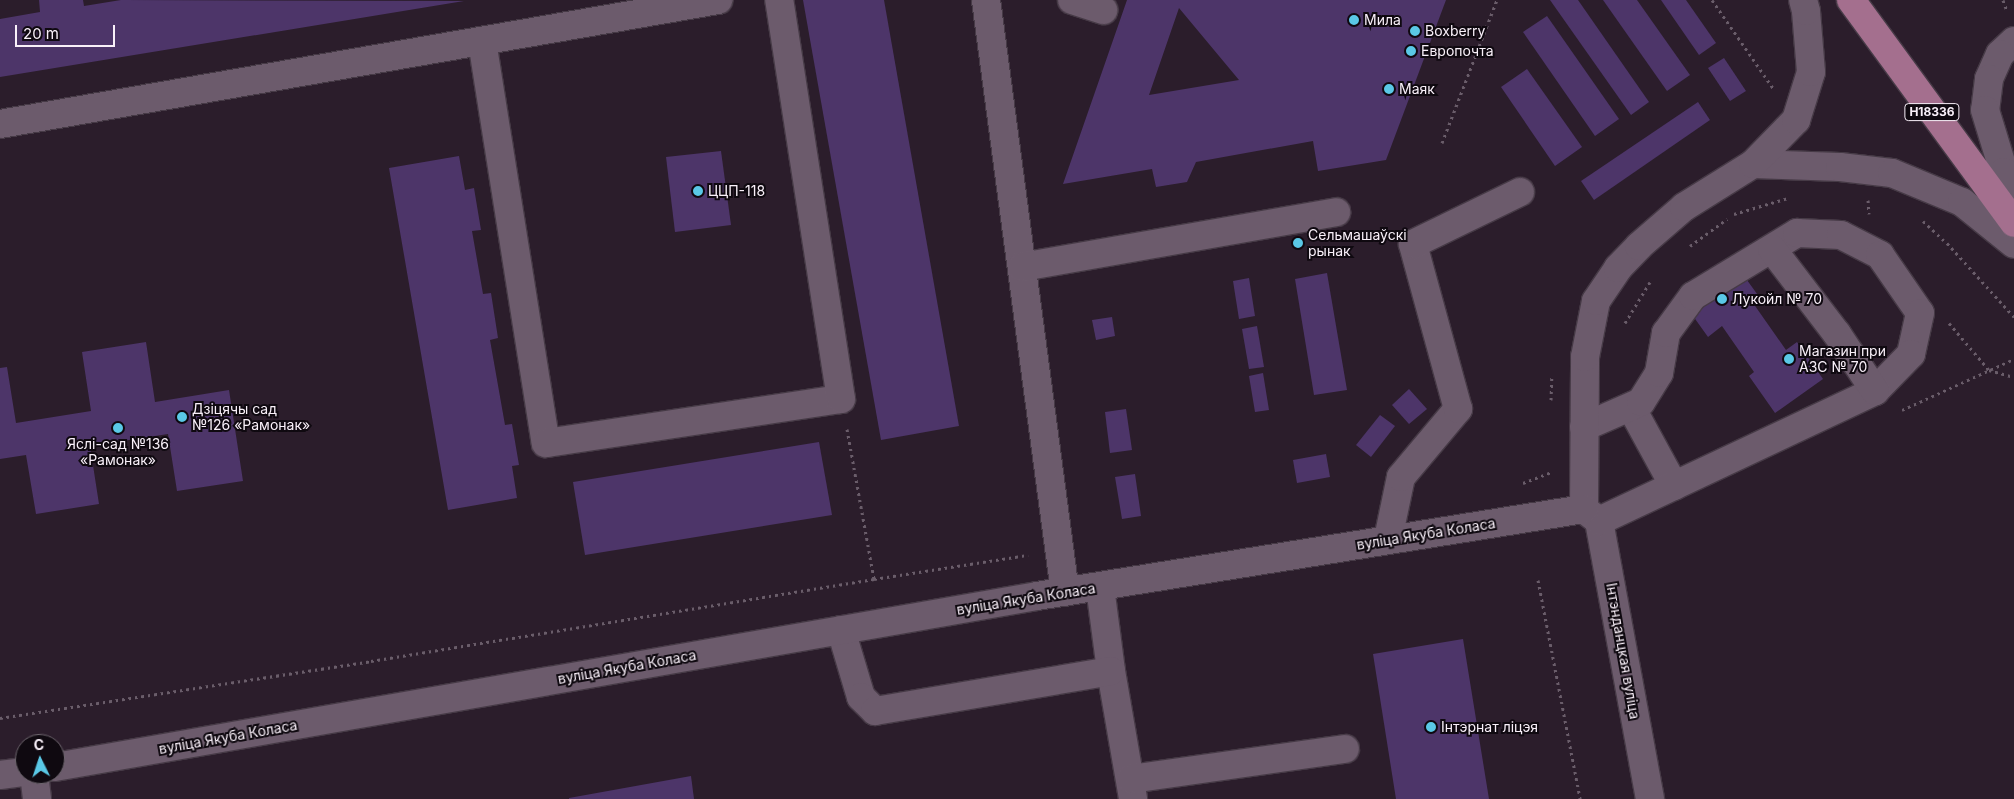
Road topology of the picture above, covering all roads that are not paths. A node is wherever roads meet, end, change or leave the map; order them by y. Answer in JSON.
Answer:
{"nodes":[{"id":1,"x":718,"y":0,"type":"edge"},
{"id":2,"x":779,"y":0,"type":"edge"},
{"id":3,"x":986,"y":0,"type":"edge"},
{"id":4,"x":1072,"y":0,"type":"edge"},
{"id":5,"x":1803,"y":0,"type":"edge"},
{"id":6,"x":1851,"y":0,"type":"edge"},
{"id":7,"x":1103,"y":10,"type":"dead end"},
{"id":8,"x":482,"y":41,"type":"junction"},
{"id":9,"x":2014,"y":41,"type":"edge"},
{"id":10,"x":0,"y":124,"type":"edge"},
{"id":11,"x":1753,"y":164,"type":"junction"},
{"id":12,"x":1520,"y":192,"type":"dead end"},
{"id":13,"x":2014,"y":193,"type":"edge"},
{"id":14,"x":1336,"y":212,"type":"dead end"},
{"id":15,"x":2014,"y":223,"type":"edge"},
{"id":16,"x":2014,"y":244,"type":"edge"},
{"id":17,"x":1772,"y":249,"type":"junction"},
{"id":18,"x":1022,"y":267,"type":"junction"},
{"id":19,"x":1875,"y":391,"type":"junction"},
{"id":20,"x":1631,"y":406,"type":"junction"},
{"id":21,"x":1584,"y":427,"type":"junction"},
{"id":22,"x":1674,"y":486,"type":"junction"},
{"id":23,"x":1592,"y":515,"type":"junction"},
{"id":24,"x":1388,"y":540,"type":"junction"},
{"id":25,"x":1100,"y":587,"type":"junction"},
{"id":26,"x":1065,"y":592,"type":"junction"},
{"id":27,"x":841,"y":630,"type":"junction"},
{"id":28,"x":1111,"y":671,"type":"junction"},
{"id":29,"x":1345,"y":749,"type":"dead end"},
{"id":30,"x":65,"y":765,"type":"edge"},
{"id":31,"x":15,"y":773,"type":"edge"},
{"id":32,"x":0,"y":775,"type":"edge"},
{"id":33,"x":35,"y":784,"type":"edge"},
{"id":34,"x":1132,"y":789,"type":"edge"},
{"id":35,"x":37,"y":799,"type":"edge"},
{"id":36,"x":1650,"y":799,"type":"edge"}],
"edges":[{"from":1,"to":8,"type":"street"},
{"from":2,"to":8,"type":"street"},
{"from":3,"to":18,"type":"street"},
{"from":4,"to":7,"type":"street"},
{"from":5,"to":11,"type":"street"},
{"from":6,"to":15,"type":"main road","number":"Н18336"},
{"from":8,"to":10,"type":"street"},
{"from":9,"to":13,"type":"street"},
{"from":11,"to":16,"type":"street"},
{"from":11,"to":21,"type":"street"},
{"from":12,"to":24,"type":"street"},
{"from":14,"to":18,"type":"street"},
{"from":17,"to":19,"type":"street"},
{"from":17,"to":19,"type":"street"},
{"from":17,"to":20,"type":"street"},
{"from":18,"to":26,"type":"street"},
{"from":19,"to":22,"type":"street","name":"вуліца Якуба Коласа"},
{"from":20,"to":21,"type":"street"},
{"from":20,"to":22,"type":"street"},
{"from":21,"to":23,"type":"street"},
{"from":22,"to":23,"type":"street","name":"вуліца Якуба Коласа"},
{"from":23,"to":24,"type":"street","name":"вуліца Якуба Коласа"},
{"from":23,"to":36,"type":"street","name":"Інтэнданцкая вуліца"},
{"from":24,"to":25,"type":"street","name":"вуліца Якуба Коласа"},
{"from":25,"to":26,"type":"street","name":"вуліца Якуба Коласа"},
{"from":25,"to":28,"type":"street"},
{"from":26,"to":27,"type":"street","name":"вуліца Якуба Коласа"},
{"from":27,"to":28,"type":"street"},
{"from":27,"to":30,"type":"street","name":"вуліца Якуба Коласа"},
{"from":28,"to":34,"type":"street"},
{"from":29,"to":34,"type":"street"},
{"from":31,"to":32,"type":"street"},
{"from":33,"to":35,"type":"street"}]}
